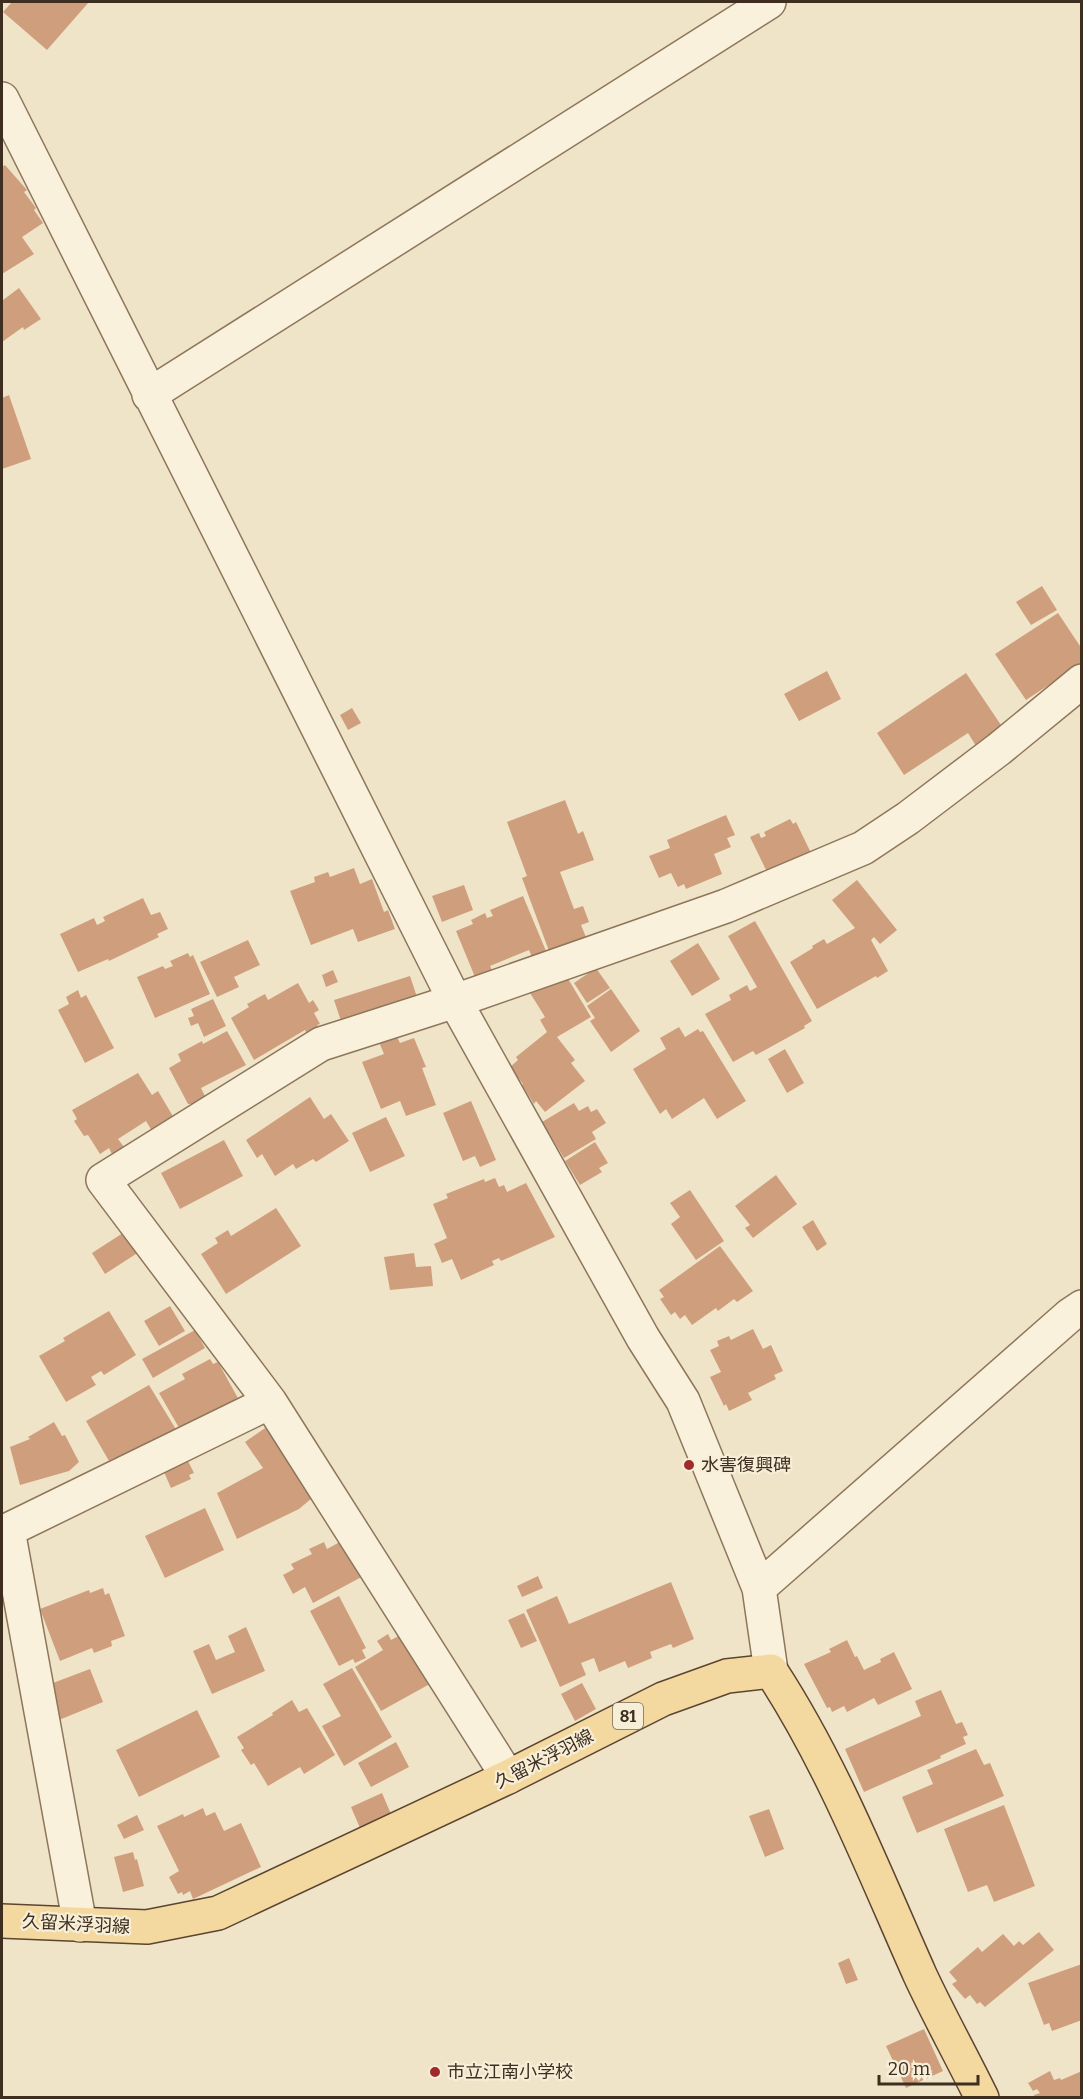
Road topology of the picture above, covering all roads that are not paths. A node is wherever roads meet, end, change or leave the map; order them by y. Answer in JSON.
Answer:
{"nodes":[{"id":1,"x":769,"y":2,"type":"edge"},
{"id":2,"x":2,"y":99,"type":"edge"},
{"id":3,"x":149,"y":395,"type":"junction"},
{"id":4,"x":1082,"y":681,"type":"edge"},
{"id":5,"x":455,"y":1001,"type":"junction"},
{"id":6,"x":1082,"y":1307,"type":"edge"},
{"id":7,"x":270,"y":1402,"type":"junction"},
{"id":8,"x":5,"y":1531,"type":"edge"},
{"id":9,"x":759,"y":1588,"type":"junction"},
{"id":10,"x":771,"y":1671,"type":"junction"},
{"id":11,"x":508,"y":1777,"type":"junction"},
{"id":12,"x":9,"y":1921,"type":"edge"},
{"id":13,"x":80,"y":1924,"type":"junction"},
{"id":14,"x":982,"y":2097,"type":"edge"}],
"edges":[{"from":1,"to":3,"type":"street"},
{"from":2,"to":3,"type":"street"},
{"from":3,"to":5,"type":"street"},
{"from":4,"to":5,"type":"street"},
{"from":5,"to":7,"type":"street"},
{"from":5,"to":9,"type":"street"},
{"from":6,"to":9,"type":"street"},
{"from":7,"to":8,"type":"street"},
{"from":7,"to":11,"type":"street"},
{"from":8,"to":13,"type":"street"},
{"from":9,"to":10,"type":"street"},
{"from":10,"to":11,"type":"main road","name":"久留米浮羽線","number":"81"},
{"from":10,"to":14,"type":"main road"},
{"from":11,"to":13,"type":"main road","name":"久留米浮羽線","number":"81"},
{"from":12,"to":13,"type":"main road","name":"久留米浮羽線","number":"81"}]}
